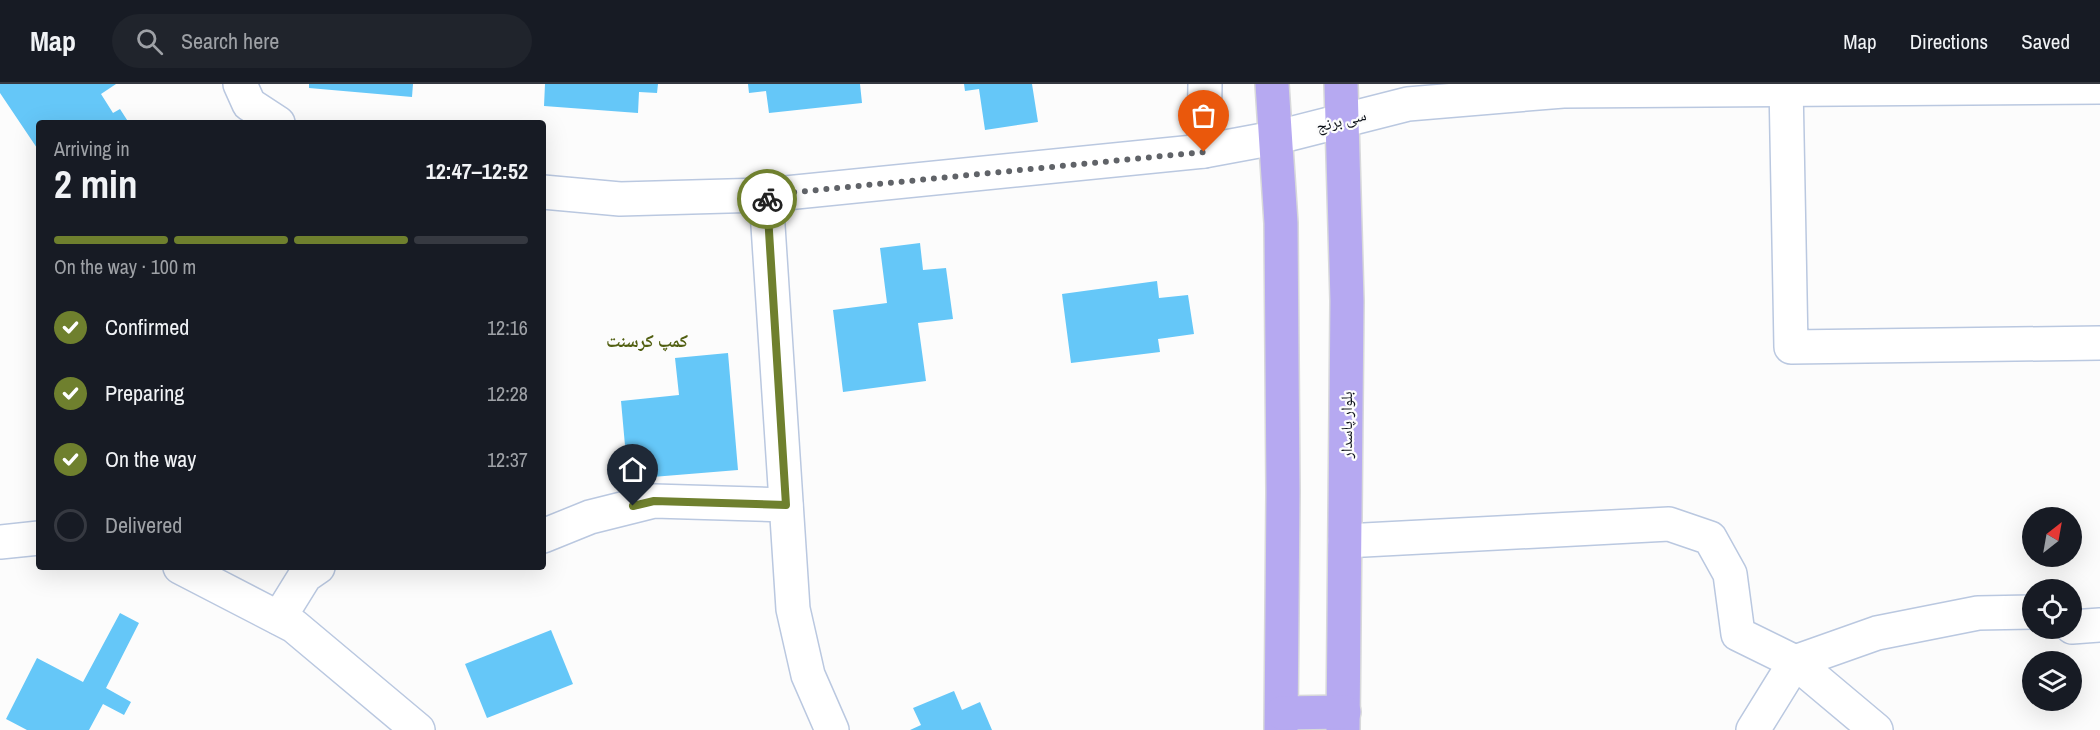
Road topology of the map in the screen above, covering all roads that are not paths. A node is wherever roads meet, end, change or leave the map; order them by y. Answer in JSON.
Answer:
{"nodes":[{"id":1,"x":240,"y":84,"type":"edge"},
{"id":2,"x":1205,"y":84,"type":"edge"},
{"id":3,"x":1272,"y":84,"type":"edge"},
{"id":4,"x":1341,"y":84,"type":"edge"},
{"id":5,"x":1989,"y":86,"type":"edge"},
{"id":6,"x":1786,"y":87,"type":"edge"},
{"id":7,"x":2100,"y":87,"type":"edge"},
{"id":8,"x":1408,"y":94,"type":"edge"},
{"id":9,"x":1342,"y":119,"type":"junction"},
{"id":10,"x":273,"y":120,"type":"edge"},
{"id":11,"x":1274,"y":138,"type":"junction"},
{"id":12,"x":1204,"y":152,"type":"junction"},
{"id":13,"x":546,"y":192,"type":"edge"},
{"id":14,"x":766,"y":195,"type":"junction"},
{"id":15,"x":2100,"y":343,"type":"edge"},
{"id":16,"x":786,"y":505,"type":"junction"},
{"id":17,"x":546,"y":535,"type":"edge"},
{"id":18,"x":36,"y":538,"type":"edge"},
{"id":19,"x":1345,"y":541,"type":"junction"},
{"id":20,"x":0,"y":542,"type":"edge"},
{"id":21,"x":186,"y":570,"type":"edge"},
{"id":22,"x":314,"y":570,"type":"edge"},
{"id":23,"x":2022,"y":612,"type":"edge"},
{"id":24,"x":279,"y":618,"type":"junction"},
{"id":25,"x":2100,"y":625,"type":"edge"},
{"id":26,"x":2082,"y":626,"type":"edge"},
{"id":27,"x":1795,"y":662,"type":"junction"},
{"id":28,"x":1343,"y":721,"type":"edge"},
{"id":29,"x":1281,"y":722,"type":"edge"},
{"id":30,"x":418,"y":730,"type":"edge"},
{"id":31,"x":831,"y":730,"type":"edge"},
{"id":32,"x":1753,"y":730,"type":"edge"},
{"id":33,"x":1876,"y":730,"type":"edge"}],
"edges":[{"from":1,"to":10,"type":"street"},
{"from":2,"to":12,"type":"street"},
{"from":3,"to":11,"type":"main road"},
{"from":4,"to":9,"type":"main road","name":"بلوار پاسدار"},
{"from":5,"to":6,"type":"street","name":"سی برنج"},
{"from":5,"to":7,"type":"street","name":"سی برنج"},
{"from":6,"to":8,"type":"street","name":"سی برنج"},
{"from":6,"to":15,"type":"street"},
{"from":8,"to":9,"type":"street","name":"سی برنج"},
{"from":9,"to":11,"type":"street","name":"سی برنج"},
{"from":9,"to":19,"type":"main road","name":"بلوار پاسدار"},
{"from":11,"to":12,"type":"street","name":"سی برنج"},
{"from":11,"to":29,"type":"main road"},
{"from":12,"to":14,"type":"street","name":"سی برنج"},
{"from":13,"to":14,"type":"street","name":"سی برنج"},
{"from":14,"to":16,"type":"street"},
{"from":16,"to":17,"type":"street"},
{"from":16,"to":31,"type":"street"},
{"from":18,"to":20,"type":"street"},
{"from":19,"to":27,"type":"street"},
{"from":19,"to":28,"type":"main road","name":"بلوار پاسدار"},
{"from":21,"to":24,"type":"street"},
{"from":22,"to":24,"type":"street"},
{"from":23,"to":27,"type":"street"},
{"from":24,"to":30,"type":"street"},
{"from":25,"to":26,"type":"street"},
{"from":27,"to":32,"type":"street"},
{"from":27,"to":33,"type":"street"},
{"from":28,"to":29,"type":"main road"}]}
